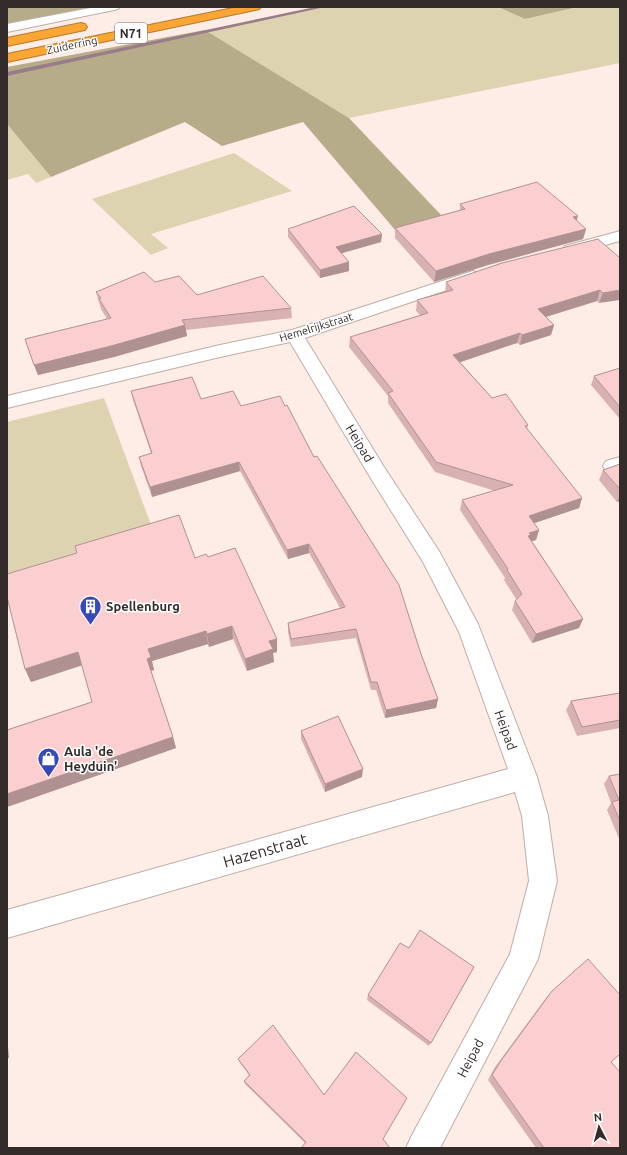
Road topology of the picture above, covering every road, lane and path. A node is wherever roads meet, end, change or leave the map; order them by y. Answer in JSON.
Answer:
{"nodes":[{"id":1,"x":114,"y":7,"type":"edge"},
{"id":2,"x":255,"y":7,"type":"edge"},
{"id":3,"x":91,"y":26,"type":"dead end"},
{"id":4,"x":7,"y":28,"type":"edge"},
{"id":5,"x":7,"y":42,"type":"edge"},
{"id":6,"x":7,"y":58,"type":"edge"},
{"id":7,"x":619,"y":238,"type":"edge"},
{"id":8,"x":555,"y":253,"type":"edge"},
{"id":9,"x":487,"y":271,"type":"edge"},
{"id":10,"x":295,"y":335,"type":"junction"},
{"id":11,"x":7,"y":402,"type":"edge"},
{"id":12,"x":524,"y":777,"type":"junction"},
{"id":13,"x":7,"y":924,"type":"edge"},
{"id":14,"x":422,"y":1148,"type":"edge"}],
"edges":[{"from":1,"to":4,"type":"street"},
{"from":2,"to":6,"type":"highway","name":"Zuiderring","number":"N71"},
{"from":3,"to":5,"type":"highway","name":"Zuiderring"},
{"from":7,"to":8,"type":"street"},
{"from":9,"to":10,"type":"street","name":"Hemelrijkstraat"},
{"from":10,"to":11,"type":"street","name":"Hemelrijkstraat"},
{"from":10,"to":12,"type":"street","name":"Heipad"},
{"from":12,"to":13,"type":"street","name":"Hazenstraat"},
{"from":12,"to":14,"type":"street","name":"Heipad"}]}
